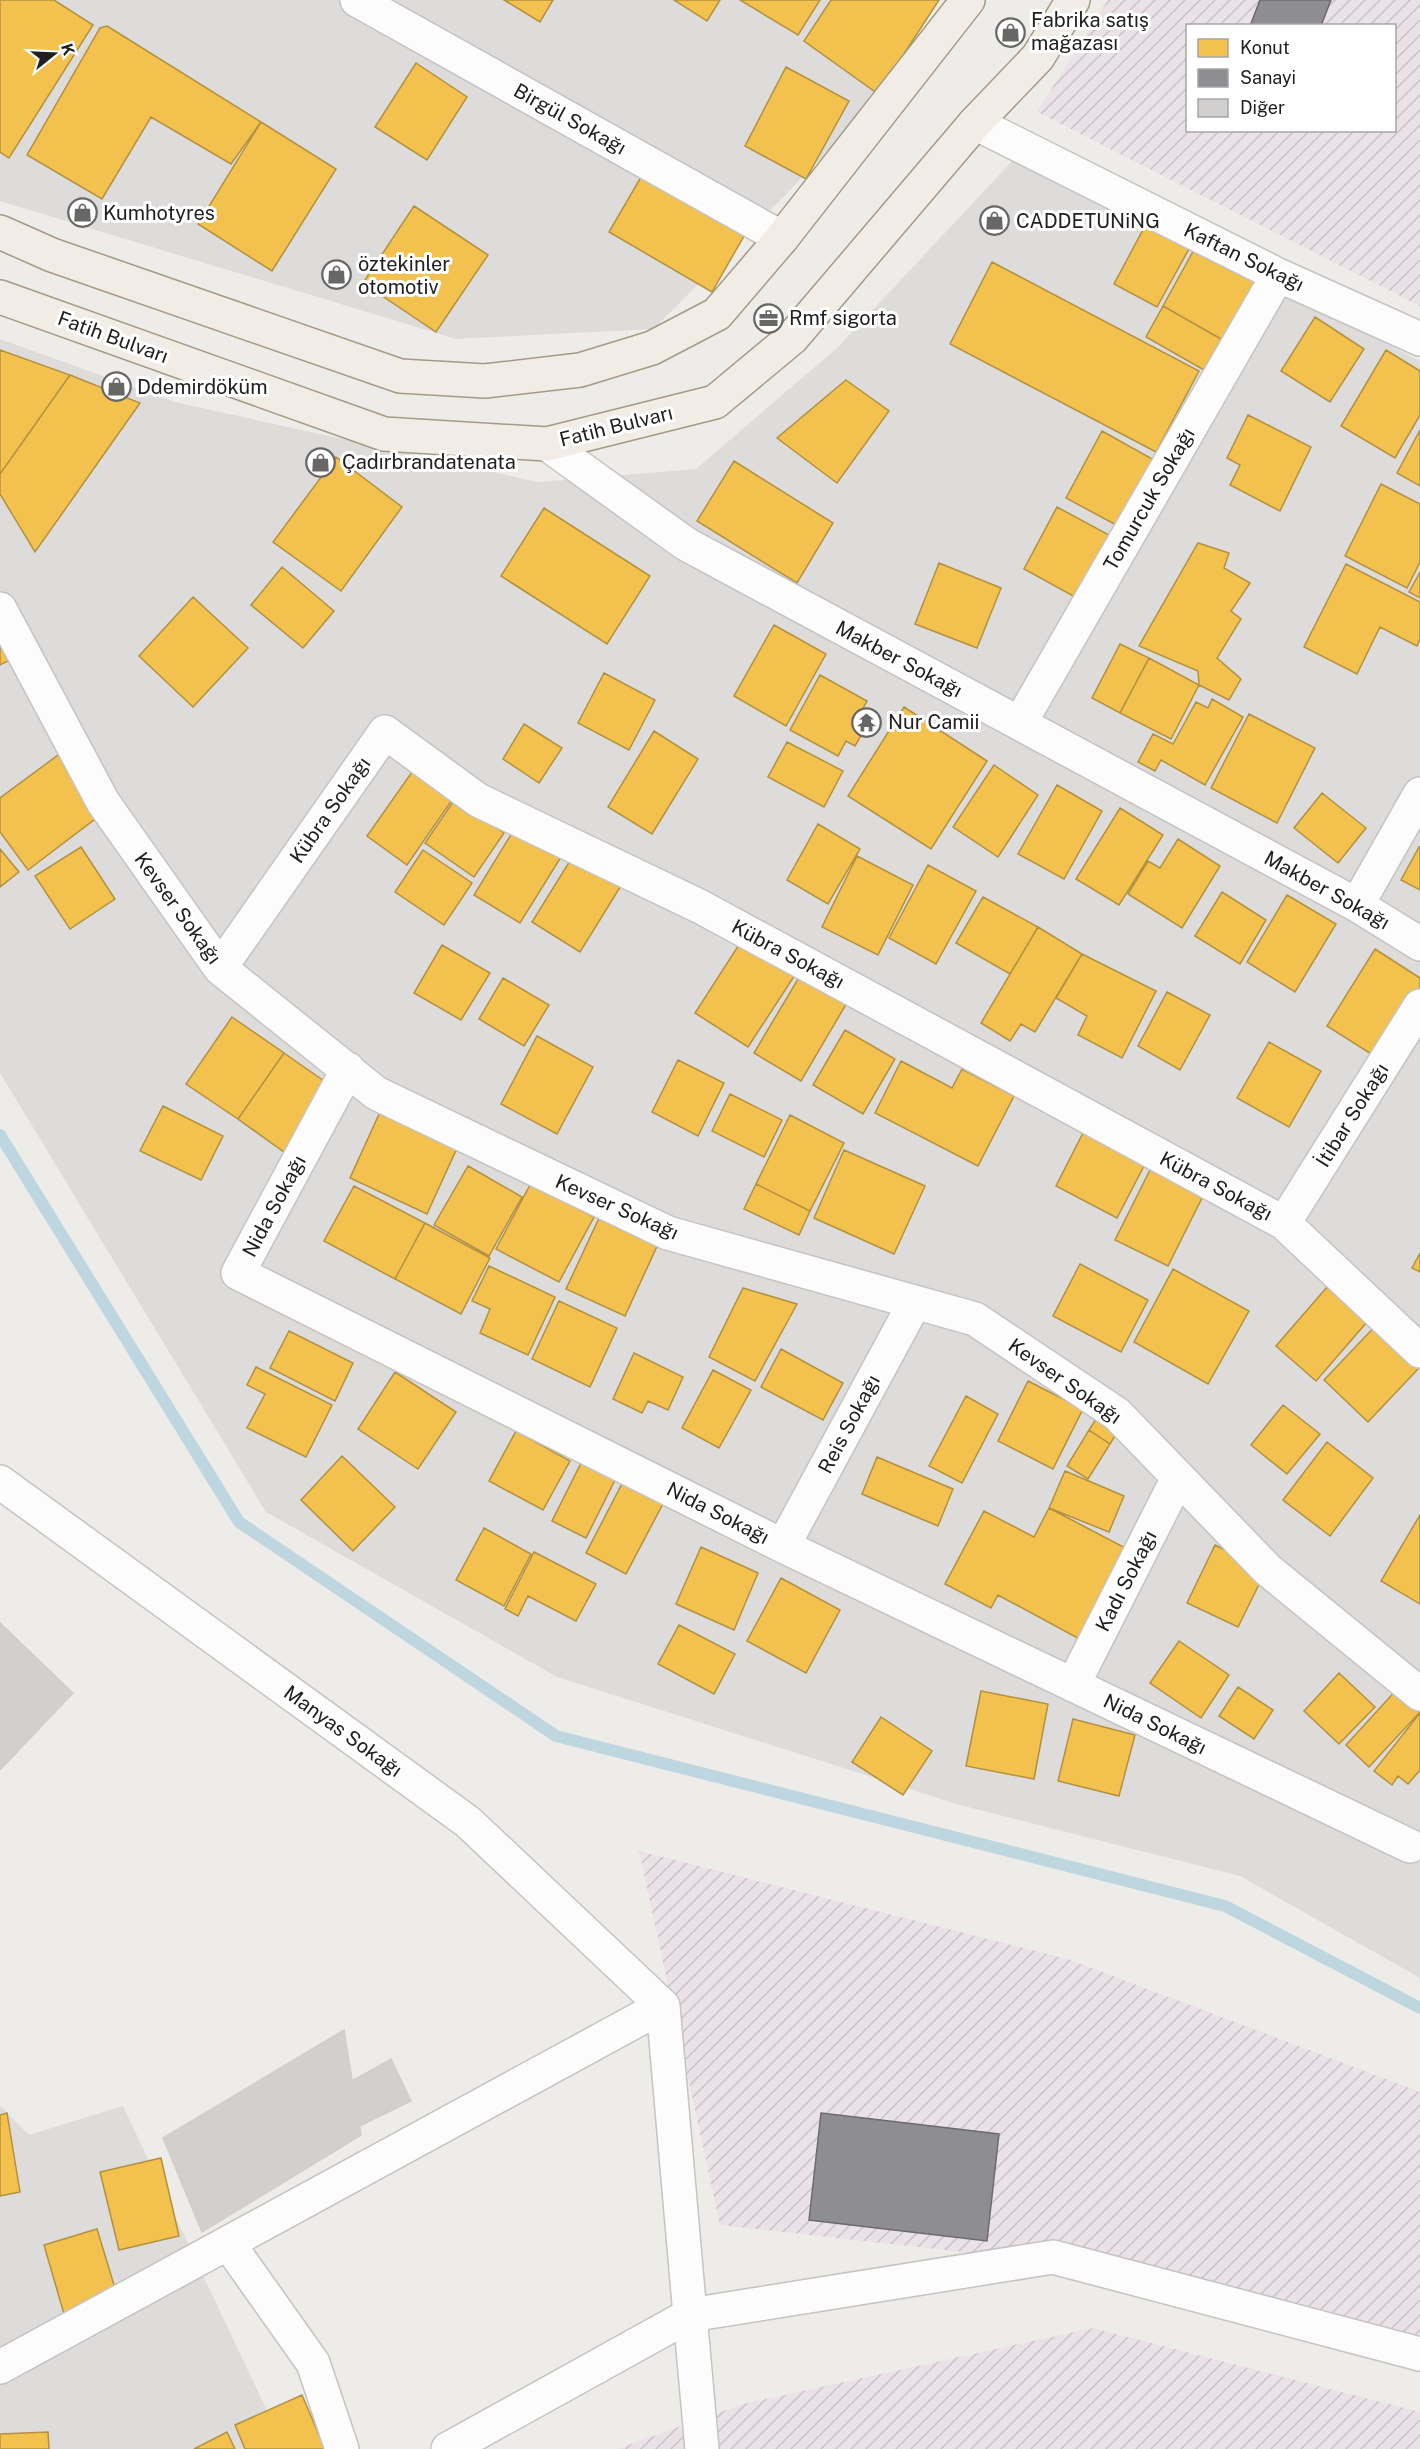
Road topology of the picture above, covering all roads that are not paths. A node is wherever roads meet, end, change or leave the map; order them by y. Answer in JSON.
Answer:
{"nodes":[{"id":1,"x":357,"y":0,"type":"edge"},
{"id":2,"x":968,"y":0,"type":"edge"},
{"id":3,"x":1072,"y":0,"type":"edge"},
{"id":4,"x":975,"y":123,"type":"junction"},
{"id":5,"x":0,"y":232,"type":"edge"},
{"id":6,"x":782,"y":238,"type":"junction"},
{"id":7,"x":1278,"y":275,"type":"junction"},
{"id":8,"x":0,"y":297,"type":"edge"},
{"id":9,"x":1420,"y":339,"type":"edge"},
{"id":10,"x":547,"y":444,"type":"junction"},
{"id":11,"x":0,"y":609,"type":"edge"},
{"id":12,"x":1020,"y":723,"type":"junction"},
{"id":13,"x":1420,"y":794,"type":"edge"},
{"id":14,"x":1357,"y":905,"type":"junction"},
{"id":15,"x":1420,"y":944,"type":"edge"},
{"id":16,"x":220,"y":968,"type":"junction"},
{"id":17,"x":1420,"y":1006,"type":"edge"},
{"id":18,"x":348,"y":1069,"type":"junction"},
{"id":19,"x":1284,"y":1223,"type":"junction"},
{"id":20,"x":915,"y":1302,"type":"junction"},
{"id":21,"x":1420,"y":1351,"type":"edge"},
{"id":22,"x":1179,"y":1478,"type":"junction"},
{"id":23,"x":0,"y":1482,"type":"edge"},
{"id":24,"x":783,"y":1546,"type":"junction"},
{"id":25,"x":1073,"y":1685,"type":"junction"},
{"id":26,"x":1420,"y":1694,"type":"edge"},
{"id":27,"x":1410,"y":1846,"type":"dead end"},
{"id":28,"x":663,"y":2006,"type":"junction"},
{"id":29,"x":228,"y":2243,"type":"junction"},
{"id":30,"x":690,"y":2315,"type":"junction"},
{"id":31,"x":1420,"y":2354,"type":"edge"},
{"id":32,"x":0,"y":2367,"type":"edge"},
{"id":33,"x":342,"y":2449,"type":"edge"},
{"id":34,"x":448,"y":2449,"type":"edge"},
{"id":35,"x":702,"y":2449,"type":"edge"}],
"edges":[{"from":1,"to":6,"type":"street","name":"Birgül Sokağı"},
{"from":2,"to":6,"type":"main road"},
{"from":3,"to":4,"type":"main road","name":"Fatih Bulvarı"},
{"from":4,"to":7,"type":"street","name":"Kaftan Sokağı"},
{"from":4,"to":10,"type":"main road","name":"Fatih Bulvarı"},
{"from":5,"to":6,"type":"main road"},
{"from":7,"to":9,"type":"street","name":"Kaftan Sokağı"},
{"from":7,"to":12,"type":"street","name":"Tomurcuk Sokağı"},
{"from":8,"to":10,"type":"main road","name":"Fatih Bulvarı"},
{"from":10,"to":12,"type":"street","name":"Makber Sokağı"},
{"from":11,"to":16,"type":"street","name":"Kevser Sokağı"},
{"from":12,"to":14,"type":"street","name":"Makber Sokağı"},
{"from":13,"to":14,"type":"street"},
{"from":14,"to":15,"type":"street","name":"Makber Sokağı"},
{"from":16,"to":18,"type":"street","name":"Kevser Sokağı"},
{"from":16,"to":19,"type":"street","name":"Kübra Sokağı"},
{"from":17,"to":19,"type":"street","name":"İtibar Sokağı"},
{"from":18,"to":20,"type":"street","name":"Kevser Sokağı"},
{"from":18,"to":24,"type":"street","name":"Nida Sokağı"},
{"from":19,"to":21,"type":"street","name":"Kübra Sokağı"},
{"from":20,"to":22,"type":"street","name":"Kevser Sokağı"},
{"from":20,"to":24,"type":"street","name":"Reis Sokağı"},
{"from":22,"to":25,"type":"street","name":"Kadı Sokağı"},
{"from":22,"to":26,"type":"street","name":"Kevser Sokağı"},
{"from":23,"to":28,"type":"street","name":"Manyas Sokağı"},
{"from":24,"to":25,"type":"street","name":"Nida Sokağı"},
{"from":25,"to":27,"type":"street","name":"Nida Sokağı"},
{"from":28,"to":29,"type":"street"},
{"from":28,"to":30,"type":"street"},
{"from":29,"to":32,"type":"street"},
{"from":29,"to":33,"type":"street"},
{"from":30,"to":31,"type":"street"},
{"from":30,"to":34,"type":"street"},
{"from":30,"to":35,"type":"street"}]}
